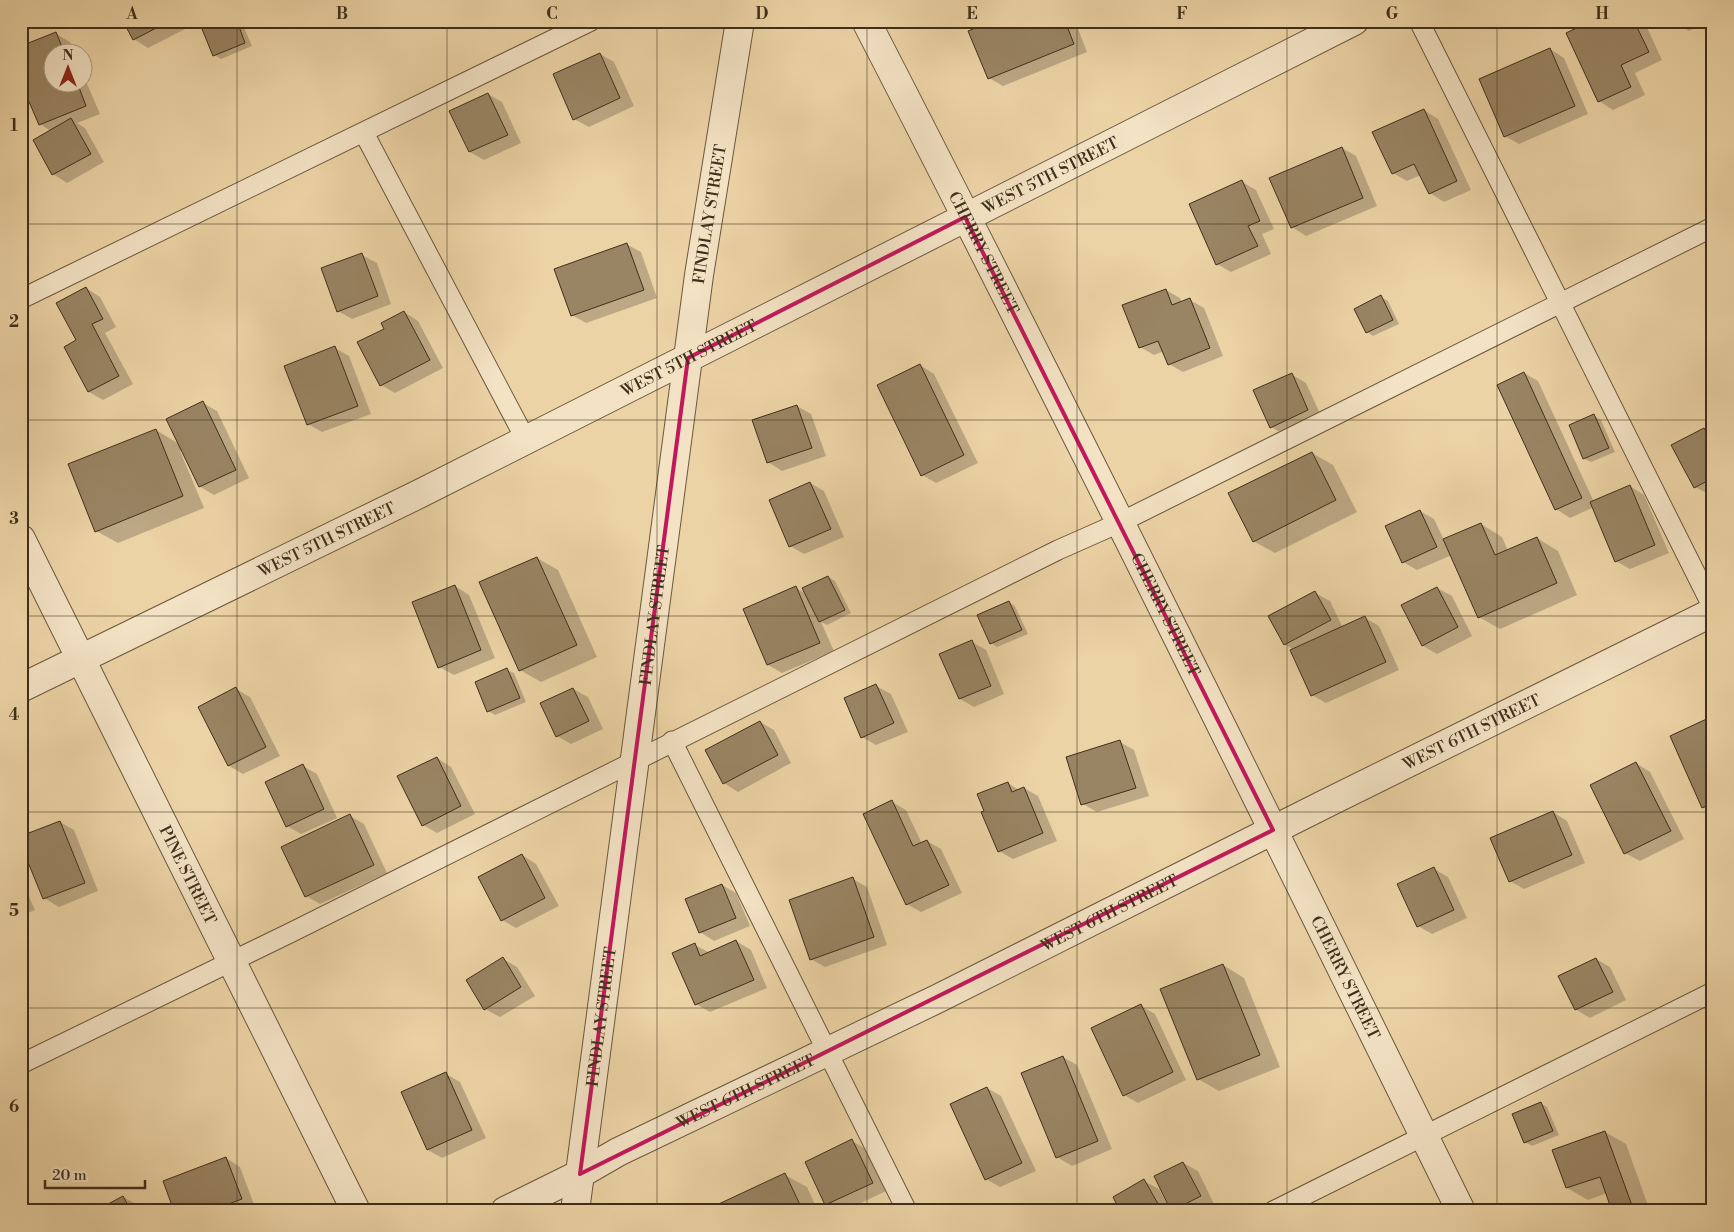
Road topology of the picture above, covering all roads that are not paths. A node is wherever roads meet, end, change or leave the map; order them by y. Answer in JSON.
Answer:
{"nodes":[{"id":1,"x":591,"y":21,"type":"edge"},
{"id":2,"x":740,"y":21,"type":"edge"},
{"id":3,"x":866,"y":21,"type":"edge"},
{"id":4,"x":1354,"y":21,"type":"edge"},
{"id":5,"x":1419,"y":21,"type":"edge"},
{"id":6,"x":364,"y":133,"type":"junction"},
{"id":7,"x":965,"y":217,"type":"junction"},
{"id":8,"x":1713,"y":227,"type":"edge"},
{"id":9,"x":21,"y":299,"type":"edge"},
{"id":10,"x":1560,"y":304,"type":"junction"},
{"id":11,"x":688,"y":358,"type":"junction"},
{"id":12,"x":526,"y":440,"type":"junction"},
{"id":13,"x":1119,"y":522,"type":"junction"},
{"id":14,"x":21,"y":539,"type":"edge"},
{"id":15,"x":1713,"y":608,"type":"edge"},
{"id":16,"x":1713,"y":612,"type":"edge"},
{"id":17,"x":80,"y":658,"type":"junction"},
{"id":18,"x":21,"y":688,"type":"edge"},
{"id":19,"x":672,"y":741,"type":"junction"},
{"id":20,"x":635,"y":760,"type":"junction"},
{"id":21,"x":1273,"y":830,"type":"junction"},
{"id":22,"x":231,"y":962,"type":"junction"},
{"id":23,"x":1713,"y":992,"type":"edge"},
{"id":24,"x":827,"y":1053,"type":"junction"},
{"id":25,"x":21,"y":1064,"type":"edge"},
{"id":26,"x":1424,"y":1136,"type":"junction"},
{"id":27,"x":580,"y":1174,"type":"junction"},
{"id":28,"x":356,"y":1211,"type":"edge"},
{"id":29,"x":506,"y":1211,"type":"edge"},
{"id":30,"x":575,"y":1211,"type":"edge"},
{"id":31,"x":906,"y":1211,"type":"edge"},
{"id":32,"x":1273,"y":1211,"type":"edge"},
{"id":33,"x":1461,"y":1211,"type":"edge"}],
"edges":[{"from":1,"to":6,"type":"lane"},
{"from":2,"to":11,"type":"street","name":"FINDLAY STREET"},
{"from":3,"to":7,"type":"street","name":"CHERRY STREET"},
{"from":4,"to":7,"type":"street","name":"WEST 5TH STREET"},
{"from":5,"to":10,"type":"lane"},
{"from":6,"to":9,"type":"lane"},
{"from":6,"to":12,"type":"lane"},
{"from":7,"to":11,"type":"street","name":"WEST 5TH STREET"},
{"from":7,"to":13,"type":"street","name":"CHERRY STREET"},
{"from":8,"to":10,"type":"lane"},
{"from":10,"to":13,"type":"lane"},
{"from":10,"to":15,"type":"lane"},
{"from":11,"to":12,"type":"street","name":"WEST 5TH STREET"},
{"from":11,"to":20,"type":"street","name":"FINDLAY STREET"},
{"from":12,"to":17,"type":"street","name":"WEST 5TH STREET"},
{"from":13,"to":19,"type":"lane"},
{"from":13,"to":21,"type":"street","name":"CHERRY STREET"},
{"from":14,"to":17,"type":"street","name":"PINE STREET"},
{"from":16,"to":21,"type":"street","name":"WEST 6TH STREET"},
{"from":17,"to":18,"type":"street","name":"WEST 5TH STREET"},
{"from":17,"to":22,"type":"street","name":"PINE STREET"},
{"from":19,"to":20,"type":"lane"},
{"from":19,"to":24,"type":"lane"},
{"from":20,"to":22,"type":"lane"},
{"from":20,"to":27,"type":"street","name":"FINDLAY STREET"},
{"from":21,"to":24,"type":"street","name":"WEST 6TH STREET"},
{"from":21,"to":26,"type":"street","name":"CHERRY STREET"},
{"from":22,"to":25,"type":"lane"},
{"from":22,"to":28,"type":"street","name":"PINE STREET"},
{"from":23,"to":26,"type":"lane"},
{"from":24,"to":27,"type":"street","name":"WEST 6TH STREET"},
{"from":24,"to":31,"type":"lane"},
{"from":26,"to":32,"type":"lane"},
{"from":26,"to":33,"type":"street","name":"CHERRY STREET"},
{"from":27,"to":29,"type":"street","name":"WEST 6TH STREET"},
{"from":27,"to":30,"type":"street","name":"FINDLAY STREET"}]}
